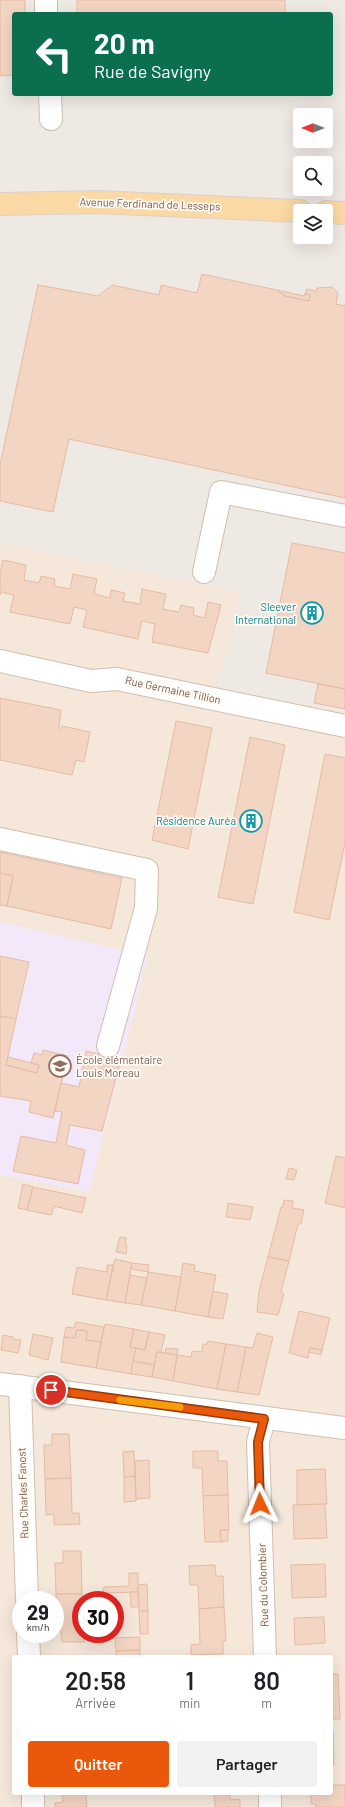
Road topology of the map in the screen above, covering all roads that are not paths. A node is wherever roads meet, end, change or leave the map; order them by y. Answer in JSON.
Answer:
{"nodes":[{"id":1,"x":46,"y":0,"type":"edge"},
{"id":2,"x":46,"y":12,"type":"edge"},
{"id":3,"x":50,"y":96,"type":"edge"},
{"id":4,"x":51,"y":119,"type":"dead end"},
{"id":5,"x":0,"y":204,"type":"edge"},
{"id":6,"x":293,"y":211,"type":"edge"},
{"id":7,"x":333,"y":212,"type":"edge"},
{"id":8,"x":345,"y":213,"type":"edge"},
{"id":9,"x":345,"y":516,"type":"edge"},
{"id":10,"x":204,"y":572,"type":"dead end"},
{"id":11,"x":0,"y":661,"type":"edge"},
{"id":12,"x":345,"y":726,"type":"edge"},
{"id":13,"x":0,"y":839,"type":"edge"},
{"id":14,"x":108,"y":1046,"type":"dead end"},
{"id":15,"x":10,"y":1385,"type":"edge"},
{"id":16,"x":264,"y":1419,"type":"junction"},
{"id":17,"x":345,"y":1428,"type":"edge"},
{"id":18,"x":26,"y":1591,"type":"edge"},
{"id":19,"x":28,"y":1643,"type":"edge"},
{"id":20,"x":28,"y":1655,"type":"edge"},
{"id":21,"x":265,"y":1655,"type":"edge"},
{"id":22,"x":33,"y":1795,"type":"edge"},
{"id":23,"x":270,"y":1795,"type":"edge"},
{"id":24,"x":33,"y":1807,"type":"edge"},
{"id":25,"x":270,"y":1807,"type":"edge"}],
"edges":[{"from":1,"to":2,"type":"street"},
{"from":3,"to":4,"type":"street"},
{"from":5,"to":6,"type":"main road","name":"Avenue Ferdinand de Lesseps"},
{"from":7,"to":8,"type":"main road"},
{"from":9,"to":10,"type":"street"},
{"from":11,"to":12,"type":"street","name":"Rue Germaine Tillion"},
{"from":13,"to":14,"type":"street"},
{"from":15,"to":16,"type":"street"},
{"from":15,"to":18,"type":"street","name":"Rue Charles Fanost"},
{"from":16,"to":17,"type":"street"},
{"from":16,"to":21,"type":"street","name":"Rue du Colombier"},
{"from":19,"to":20,"type":"street"},
{"from":22,"to":24,"type":"street"},
{"from":23,"to":25,"type":"street"}]}
